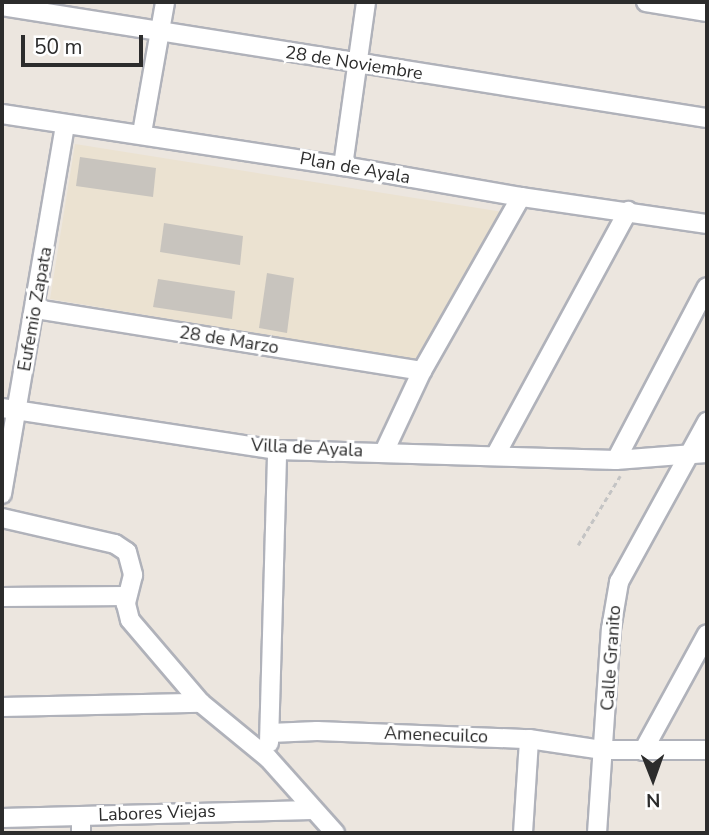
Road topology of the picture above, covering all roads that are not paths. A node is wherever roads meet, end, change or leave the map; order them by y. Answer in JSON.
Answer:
{"nodes":[{"id":1,"x":165,"y":2,"type":"edge"},
{"id":2,"x":366,"y":2,"type":"edge"},
{"id":3,"x":646,"y":2,"type":"edge"},
{"id":4,"x":2,"y":6,"type":"edge"},
{"id":5,"x":707,"y":12,"type":"edge"},
{"id":6,"x":160,"y":30,"type":"junction"},
{"id":7,"x":356,"y":65,"type":"junction"},
{"id":8,"x":2,"y":114,"type":"edge"},
{"id":9,"x":707,"y":118,"type":"edge"},
{"id":10,"x":65,"y":124,"type":"junction"},
{"id":11,"x":142,"y":134,"type":"junction"},
{"id":12,"x":343,"y":166,"type":"junction"},
{"id":13,"x":521,"y":197,"type":"junction"},
{"id":14,"x":628,"y":211,"type":"junction"},
{"id":15,"x":707,"y":224,"type":"edge"},
{"id":16,"x":707,"y":286,"type":"edge"},
{"id":17,"x":36,"y":309,"type":"junction"},
{"id":18,"x":422,"y":371,"type":"junction"},
{"id":19,"x":9,"y":410,"type":"edge"},
{"id":20,"x":707,"y":422,"type":"edge"},
{"id":21,"x":277,"y":450,"type":"junction"},
{"id":22,"x":384,"y":452,"type":"junction"},
{"id":23,"x":698,"y":454,"type":"edge"},
{"id":24,"x":495,"y":456,"type":"junction"},
{"id":25,"x":623,"y":460,"type":"junction"},
{"id":26,"x":2,"y":495,"type":"edge"},
{"id":27,"x":2,"y":518,"type":"edge"},
{"id":28,"x":127,"y":596,"type":"junction"},
{"id":29,"x":2,"y":597,"type":"edge"},
{"id":30,"x":707,"y":634,"type":"edge"},
{"id":31,"x":201,"y":703,"type":"junction"},
{"id":32,"x":2,"y":707,"type":"edge"},
{"id":33,"x":270,"y":733,"type":"junction"},
{"id":34,"x":529,"y":738,"type":"junction"},
{"id":35,"x":603,"y":750,"type":"junction"},
{"id":36,"x":707,"y":750,"type":"edge"},
{"id":37,"x":643,"y":751,"type":"junction"},
{"id":38,"x":268,"y":758,"type":"junction"},
{"id":39,"x":312,"y":810,"type":"junction"},
{"id":40,"x":2,"y":818,"type":"edge"},
{"id":41,"x":81,"y":824,"type":"edge"},
{"id":42,"x":335,"y":833,"type":"edge"},
{"id":43,"x":523,"y":833,"type":"edge"},
{"id":44,"x":597,"y":833,"type":"edge"}],
"edges":[{"from":1,"to":6,"type":"street"},
{"from":2,"to":7,"type":"street"},
{"from":3,"to":5,"type":"street"},
{"from":4,"to":6,"type":"street","name":"28 de Noviembre"},
{"from":6,"to":7,"type":"street","name":"28 de Noviembre"},
{"from":6,"to":11,"type":"street"},
{"from":7,"to":9,"type":"street","name":"28 de Noviembre"},
{"from":7,"to":12,"type":"street"},
{"from":8,"to":10,"type":"street","name":"Plan de Ayala"},
{"from":10,"to":11,"type":"street","name":"Plan de Ayala"},
{"from":10,"to":17,"type":"street","name":"Eufemio Zapata"},
{"from":11,"to":12,"type":"street","name":"Plan de Ayala"},
{"from":12,"to":13,"type":"street","name":"Plan de Ayala"},
{"from":13,"to":14,"type":"street","name":"Plan de Ayala"},
{"from":13,"to":18,"type":"street"},
{"from":14,"to":15,"type":"street","name":"Plan de Ayala"},
{"from":14,"to":24,"type":"street"},
{"from":16,"to":25,"type":"street"},
{"from":17,"to":18,"type":"street","name":"28 de Marzo"},
{"from":17,"to":19,"type":"street","name":"Eufemio Zapata"},
{"from":18,"to":22,"type":"street"},
{"from":19,"to":21,"type":"street","name":"Villa de Ayala"},
{"from":19,"to":26,"type":"street","name":"Eufemio Zapata"},
{"from":20,"to":23,"type":"street","name":"Calle Granito"},
{"from":21,"to":22,"type":"street","name":"Villa de Ayala"},
{"from":21,"to":33,"type":"street"},
{"from":22,"to":24,"type":"street","name":"Villa de Ayala"},
{"from":23,"to":25,"type":"street","name":"Villa de Ayala"},
{"from":23,"to":35,"type":"street","name":"Calle Granito"},
{"from":24,"to":25,"type":"street","name":"Villa de Ayala"},
{"from":27,"to":28,"type":"street"},
{"from":28,"to":29,"type":"street"},
{"from":28,"to":31,"type":"street"},
{"from":30,"to":37,"type":"street"},
{"from":31,"to":32,"type":"street"},
{"from":31,"to":38,"type":"street"},
{"from":33,"to":34,"type":"street","name":"Amenecuilco"},
{"from":33,"to":38,"type":"street"},
{"from":34,"to":35,"type":"street","name":"Amenecuilco"},
{"from":34,"to":43,"type":"street"},
{"from":35,"to":37,"type":"street","name":"Amenecuilco"},
{"from":35,"to":44,"type":"street","name":"Calle Granito"},
{"from":36,"to":37,"type":"street","name":"Amenecuilco"},
{"from":38,"to":39,"type":"street"},
{"from":39,"to":41,"type":"street","name":"Labores Viejas"},
{"from":39,"to":42,"type":"street"},
{"from":40,"to":41,"type":"street","name":"Labores Viejas"}]}
